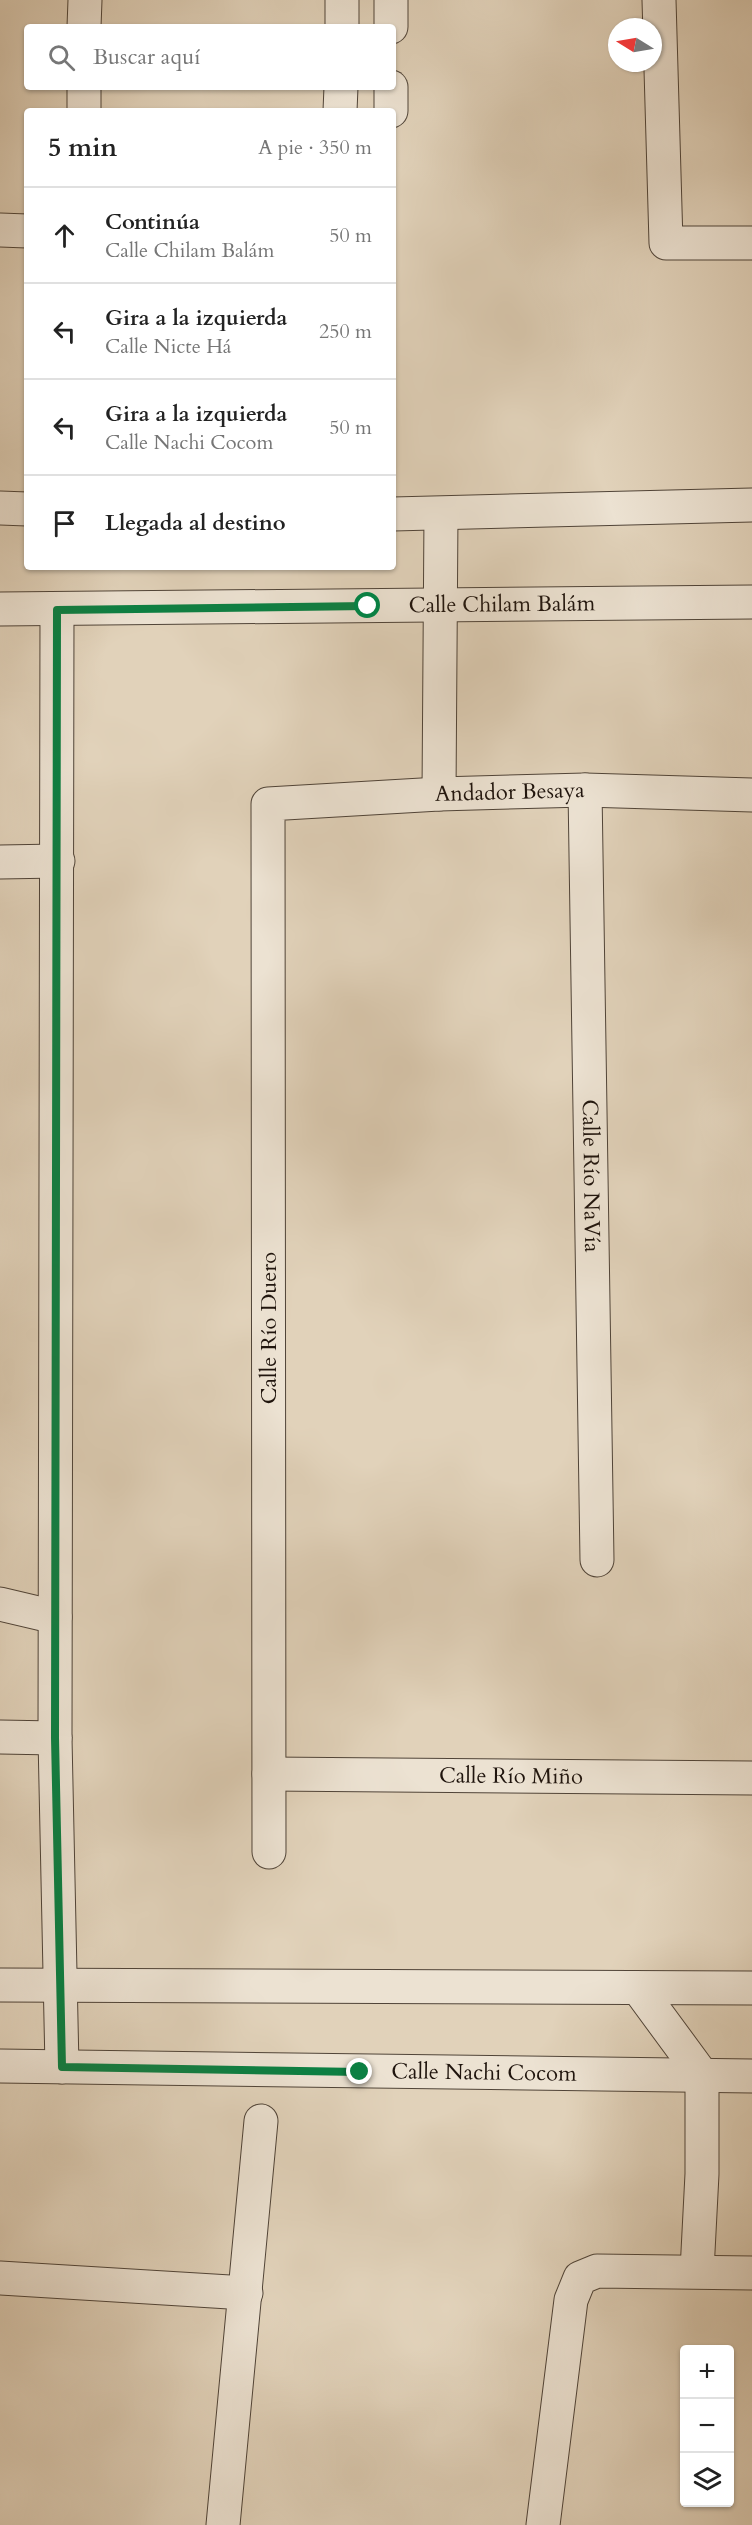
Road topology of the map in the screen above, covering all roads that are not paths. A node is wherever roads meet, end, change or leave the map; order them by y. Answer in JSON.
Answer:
{"nodes":[{"id":1,"x":85,"y":0,"type":"edge"},
{"id":2,"x":342,"y":0,"type":"edge"},
{"id":3,"x":391,"y":0,"type":"edge"},
{"id":4,"x":659,"y":0,"type":"edge"},
{"id":5,"x":84,"y":24,"type":"edge"},
{"id":6,"x":342,"y":24,"type":"edge"},
{"id":7,"x":391,"y":24,"type":"edge"},
{"id":8,"x":84,"y":90,"type":"edge"},
{"id":9,"x":341,"y":90,"type":"edge"},
{"id":10,"x":391,"y":90,"type":"edge"},
{"id":11,"x":84,"y":108,"type":"edge"},
{"id":12,"x":340,"y":108,"type":"edge"},
{"id":13,"x":391,"y":108,"type":"edge"},
{"id":14,"x":0,"y":230,"type":"edge"},
{"id":15,"x":24,"y":231,"type":"edge"},
{"id":16,"x":752,"y":243,"type":"edge"},
{"id":17,"x":752,"y":505,"type":"edge"},
{"id":18,"x":0,"y":508,"type":"edge"},
{"id":19,"x":24,"y":509,"type":"edge"},
{"id":20,"x":396,"y":514,"type":"edge"},
{"id":21,"x":441,"y":514,"type":"junction"},
{"id":22,"x":752,"y":602,"type":"edge"},
{"id":23,"x":439,"y":606,"type":"junction"},
{"id":24,"x":0,"y":609,"type":"edge"},
{"id":25,"x":57,"y":610,"type":"junction"},
{"id":26,"x":585,"y":790,"type":"junction"},
{"id":27,"x":439,"y":794,"type":"junction"},
{"id":28,"x":752,"y":795,"type":"edge"},
{"id":29,"x":268,"y":804,"type":"joint"},
{"id":30,"x":58,"y":861,"type":"junction"},
{"id":31,"x":0,"y":862,"type":"edge"},
{"id":32,"x":597,"y":1560,"type":"dead end"},
{"id":33,"x":0,"y":1604,"type":"edge"},
{"id":34,"x":55,"y":1617,"type":"junction"},
{"id":35,"x":0,"y":1737,"type":"edge"},
{"id":36,"x":55,"y":1738,"type":"junction"},
{"id":37,"x":269,"y":1774,"type":"junction"},
{"id":38,"x":752,"y":1778,"type":"edge"},
{"id":39,"x":269,"y":1852,"type":"dead end"},
{"id":40,"x":0,"y":1985,"type":"edge"},
{"id":41,"x":60,"y":1986,"type":"junction"},
{"id":42,"x":638,"y":1988,"type":"junction"},
{"id":43,"x":752,"y":1988,"type":"edge"},
{"id":44,"x":0,"y":2066,"type":"edge"},
{"id":45,"x":62,"y":2067,"type":"junction"},
{"id":46,"x":702,"y":2075,"type":"junction"},
{"id":47,"x":752,"y":2076,"type":"edge"},
{"id":48,"x":261,"y":2121,"type":"dead end"},
{"id":49,"x":697,"y":2271,"type":"junction"},
{"id":50,"x":752,"y":2273,"type":"edge"},
{"id":51,"x":0,"y":2278,"type":"edge"},
{"id":52,"x":246,"y":2293,"type":"junction"},
{"id":53,"x":223,"y":2525,"type":"edge"},
{"id":54,"x":543,"y":2525,"type":"edge"}],
"edges":[{"from":1,"to":5,"type":"street"},
{"from":2,"to":6,"type":"street"},
{"from":3,"to":7,"type":"street"},
{"from":4,"to":16,"type":"street"},
{"from":8,"to":11,"type":"street"},
{"from":9,"to":12,"type":"street"},
{"from":10,"to":13,"type":"street"},
{"from":14,"to":15,"type":"street"},
{"from":17,"to":21,"type":"street"},
{"from":18,"to":19,"type":"street"},
{"from":20,"to":21,"type":"street"},
{"from":21,"to":23,"type":"street"},
{"from":22,"to":23,"type":"street","name":"Calle Chilam Balám"},
{"from":23,"to":25,"type":"street","name":"Calle Chilam Balám"},
{"from":23,"to":27,"type":"street"},
{"from":24,"to":25,"type":"street","name":"Calle Chilam Balám"},
{"from":25,"to":30,"type":"street"},
{"from":26,"to":27,"type":"street","name":"Andador Besaya"},
{"from":26,"to":28,"type":"street","name":"Andador Besaya"},
{"from":26,"to":32,"type":"street","name":"Calle Río NaVía"},
{"from":27,"to":29,"type":"street","name":"Andador Besaya"},
{"from":29,"to":37,"type":"street","name":"Calle Río Duero"},
{"from":30,"to":31,"type":"street"},
{"from":30,"to":34,"type":"street"},
{"from":33,"to":34,"type":"street"},
{"from":34,"to":36,"type":"street"},
{"from":35,"to":36,"type":"street"},
{"from":36,"to":41,"type":"street"},
{"from":37,"to":38,"type":"street","name":"Calle Río Miño"},
{"from":37,"to":39,"type":"street","name":"Calle Río Duero"},
{"from":40,"to":41,"type":"street"},
{"from":41,"to":42,"type":"street"},
{"from":41,"to":45,"type":"street"},
{"from":42,"to":43,"type":"street"},
{"from":42,"to":46,"type":"street"},
{"from":44,"to":45,"type":"street","name":"Calle Nachi Cocom"},
{"from":45,"to":46,"type":"street","name":"Calle Nachi Cocom"},
{"from":46,"to":47,"type":"street","name":"Calle Nachi Cocom"},
{"from":46,"to":49,"type":"street"},
{"from":48,"to":52,"type":"street"},
{"from":49,"to":50,"type":"street"},
{"from":49,"to":54,"type":"street"},
{"from":51,"to":52,"type":"street"},
{"from":52,"to":53,"type":"street"}]}
